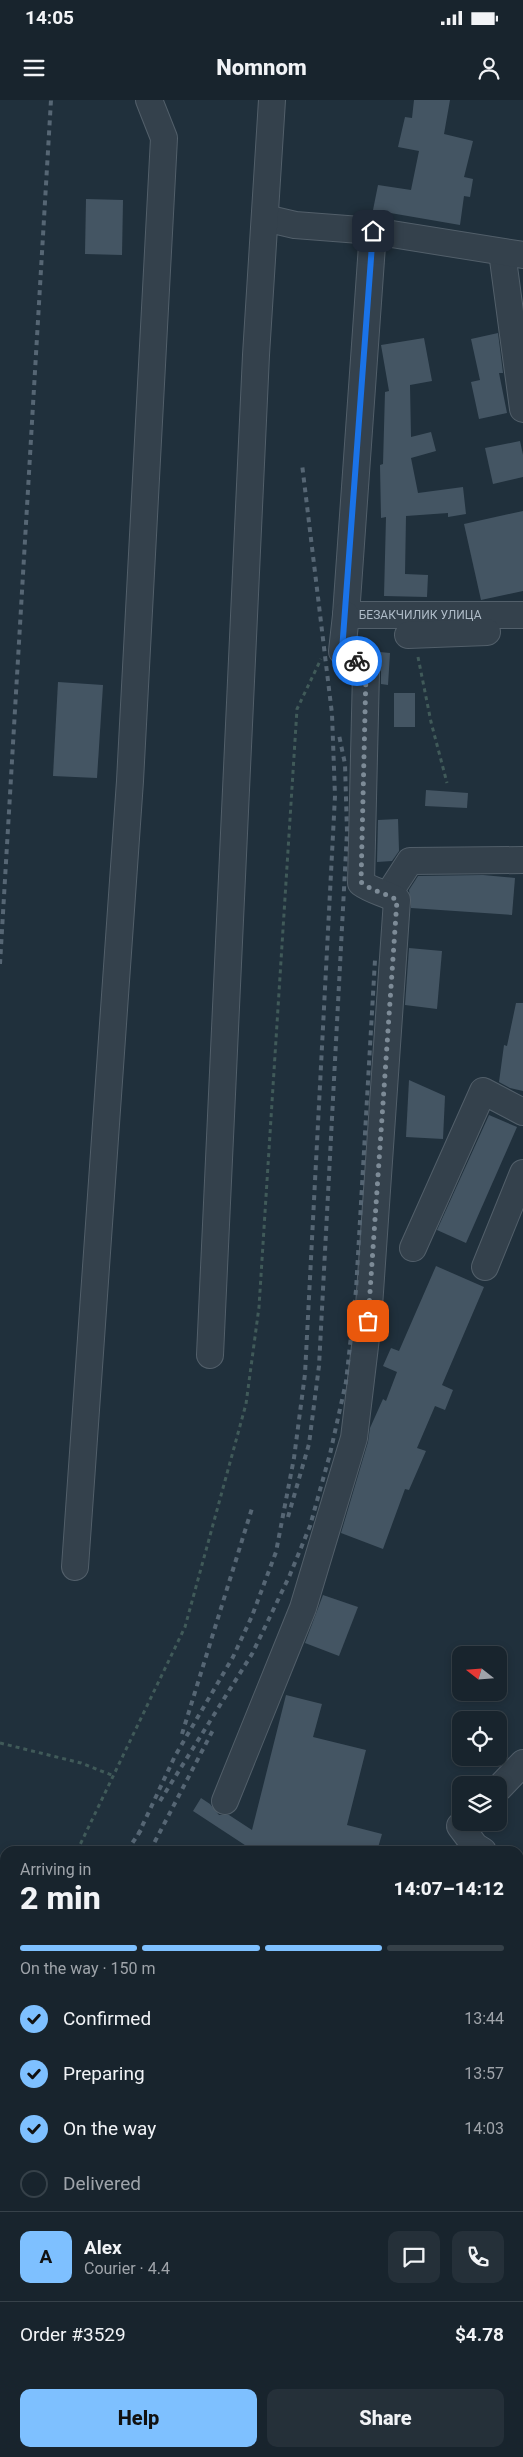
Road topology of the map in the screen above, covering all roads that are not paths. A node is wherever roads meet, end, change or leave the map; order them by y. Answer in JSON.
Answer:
{"nodes":[{"id":1,"x":148,"y":100,"type":"edge"},
{"id":2,"x":272,"y":100,"type":"edge"},
{"id":3,"x":265,"y":218,"type":"junction"},
{"id":4,"x":373,"y":231,"type":"junction"},
{"id":5,"x":512,"y":253,"type":"edge"},
{"id":6,"x":523,"y":408,"type":"edge"},
{"id":7,"x":346,"y":615,"type":"junction"},
{"id":8,"x":523,"y":615,"type":"edge"},
{"id":9,"x":523,"y":632,"type":"edge"},
{"id":10,"x":408,"y":635,"type":"road end"},
{"id":11,"x":523,"y":860,"type":"edge"},
{"id":12,"x":388,"y":895,"type":"junction"},
{"id":13,"x":523,"y":1112,"type":"edge"},
{"id":14,"x":523,"y":1173,"type":"edge"},
{"id":15,"x":413,"y":1248,"type":"dead end"},
{"id":16,"x":485,"y":1267,"type":"dead end"},
{"id":17,"x":210,"y":1355,"type":"dead end"},
{"id":18,"x":74,"y":1567,"type":"dead end"},
{"id":19,"x":523,"y":1763,"type":"edge"},
{"id":20,"x":507,"y":1780,"type":"edge"},
{"id":21,"x":225,"y":1801,"type":"dead end"}],
"edges":[{"from":1,"to":18,"type":"street"},
{"from":2,"to":3,"type":"street"},
{"from":3,"to":4,"type":"street"},
{"from":3,"to":17,"type":"street"},
{"from":4,"to":5,"type":"street"},
{"from":4,"to":7,"type":"street","name":"БЕЗАКЧИЛИК УЛИЦА"},
{"from":5,"to":6,"type":"street"},
{"from":7,"to":8,"type":"street","name":"БЕЗАКЧИЛИК УЛИЦА"},
{"from":7,"to":12,"type":"street"},
{"from":9,"to":10,"type":"street"},
{"from":11,"to":12,"type":"street"},
{"from":12,"to":21,"type":"street"},
{"from":13,"to":15,"type":"street"},
{"from":14,"to":16,"type":"street"},
{"from":19,"to":20,"type":"street"}]}
